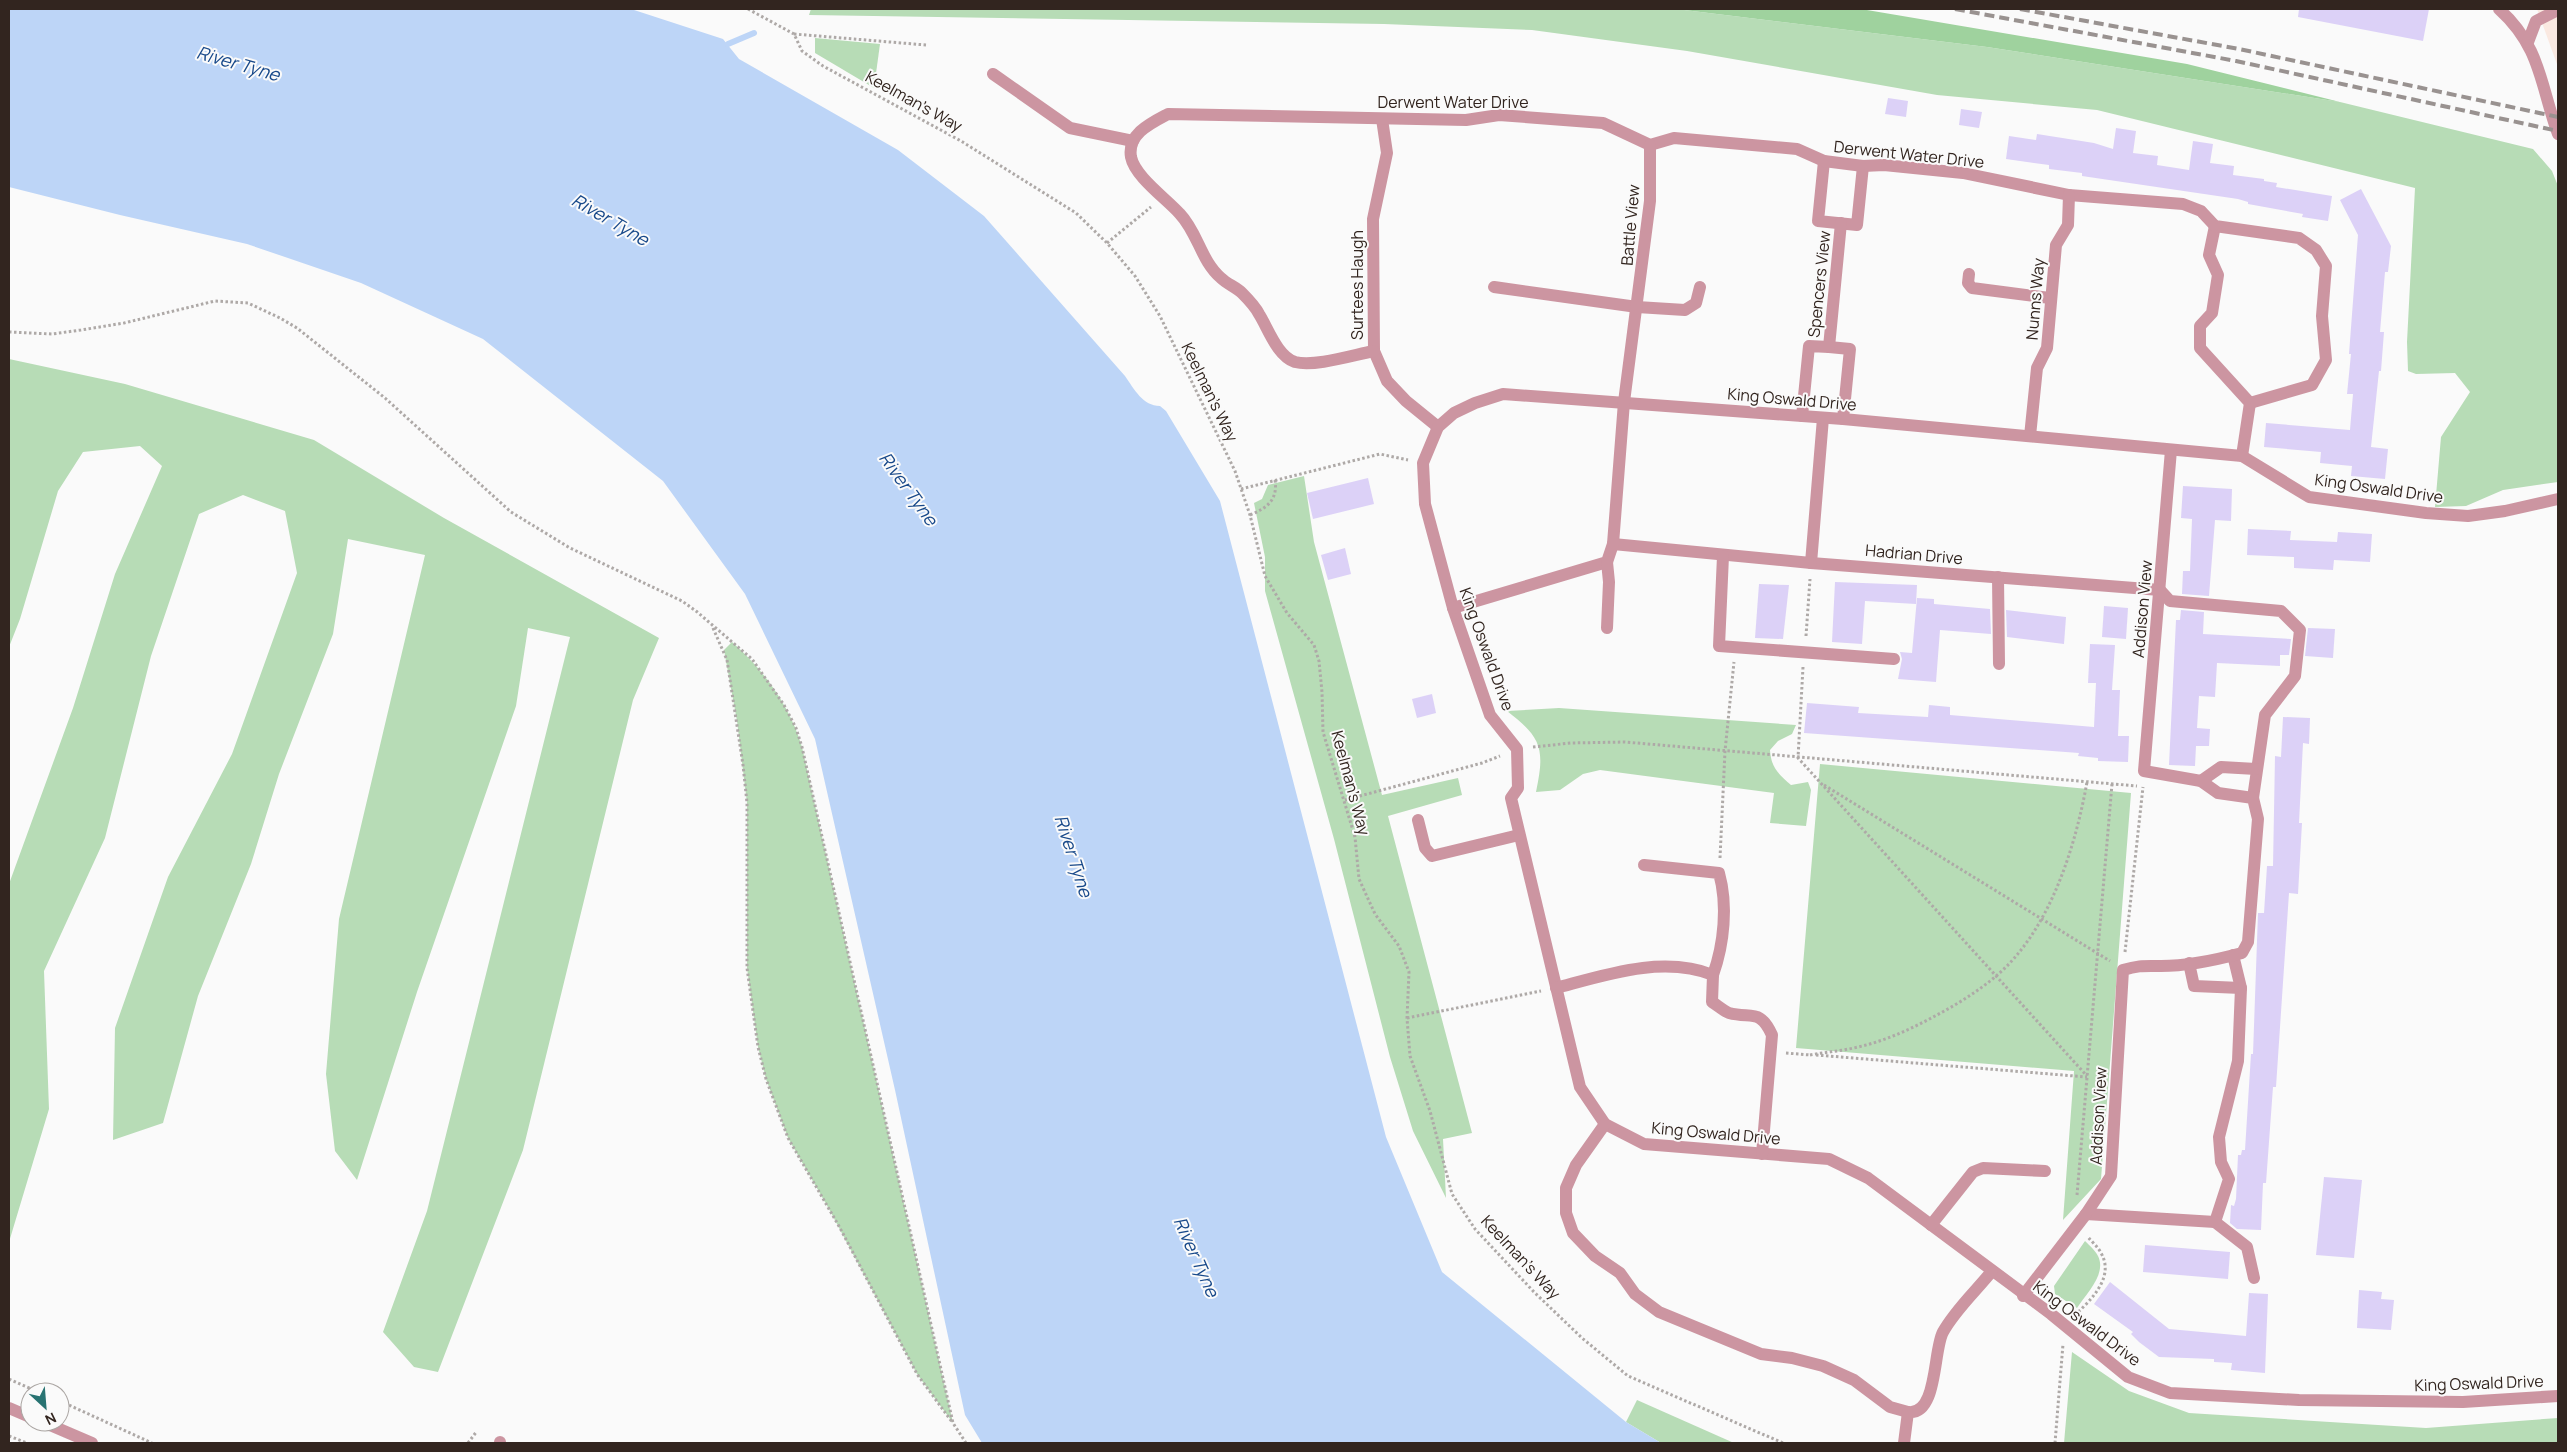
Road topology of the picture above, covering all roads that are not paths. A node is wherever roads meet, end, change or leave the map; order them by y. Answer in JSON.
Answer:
{"nodes":[{"id":1,"x":2499,"y":9,"type":"edge"},
{"id":2,"x":2558,"y":10,"type":"edge"},
{"id":3,"x":2528,"y":42,"type":"junction"},
{"id":4,"x":993,"y":74,"type":"dead end"},
{"id":5,"x":1382,"y":118,"type":"junction"},
{"id":6,"x":2558,"y":134,"type":"edge"},
{"id":7,"x":1133,"y":141,"type":"junction"},
{"id":8,"x":1650,"y":145,"type":"junction"},
{"id":9,"x":1824,"y":161,"type":"junction"},
{"id":10,"x":1863,"y":166,"type":"junction"},
{"id":11,"x":2070,"y":196,"type":"junction"},
{"id":12,"x":1841,"y":223,"type":"junction"},
{"id":13,"x":2215,"y":226,"type":"junction"},
{"id":14,"x":1969,"y":274,"type":"dead end"},
{"id":15,"x":1494,"y":287,"type":"dead end"},
{"id":16,"x":1700,"y":287,"type":"dead end"},
{"id":17,"x":2050,"y":298,"type":"junction"},
{"id":18,"x":1638,"y":307,"type":"junction"},
{"id":19,"x":1828,"y":347,"type":"junction"},
{"id":20,"x":1374,"y":351,"type":"junction"},
{"id":21,"x":1624,"y":402,"type":"junction"},
{"id":22,"x":2250,"y":403,"type":"junction"},
{"id":23,"x":1802,"y":416,"type":"junction"},
{"id":24,"x":1823,"y":418,"type":"junction"},
{"id":25,"x":1843,"y":419,"type":"junction"},
{"id":26,"x":1438,"y":427,"type":"junction"},
{"id":27,"x":2030,"y":436,"type":"junction"},
{"id":28,"x":2171,"y":450,"type":"junction"},
{"id":29,"x":2242,"y":456,"type":"junction"},
{"id":30,"x":2558,"y":499,"type":"edge"},
{"id":31,"x":1613,"y":544,"type":"junction"},
{"id":32,"x":1724,"y":556,"type":"junction"},
{"id":33,"x":1607,"y":562,"type":"junction"},
{"id":34,"x":1811,"y":563,"type":"junction"},
{"id":35,"x":1998,"y":578,"type":"junction"},
{"id":36,"x":2160,"y":590,"type":"junction"},
{"id":37,"x":1453,"y":608,"type":"junction"},
{"id":38,"x":1606,"y":628,"type":"dead end"},
{"id":39,"x":1894,"y":659,"type":"dead end"},
{"id":40,"x":1999,"y":664,"type":"dead end"},
{"id":41,"x":2256,"y":769,"type":"junction"},
{"id":42,"x":2201,"y":781,"type":"junction"},
{"id":43,"x":2253,"y":798,"type":"junction"},
{"id":44,"x":1418,"y":820,"type":"dead end"},
{"id":45,"x":1519,"y":835,"type":"junction"},
{"id":46,"x":1644,"y":866,"type":"dead end"},
{"id":47,"x":2233,"y":956,"type":"junction"},
{"id":48,"x":2189,"y":963,"type":"junction"},
{"id":49,"x":1713,"y":975,"type":"junction"},
{"id":50,"x":1556,"y":988,"type":"junction"},
{"id":51,"x":2241,"y":988,"type":"junction"},
{"id":52,"x":1605,"y":1124,"type":"junction"},
{"id":53,"x":1762,"y":1154,"type":"junction"},
{"id":54,"x":2045,"y":1171,"type":"dead end"},
{"id":55,"x":2086,"y":1214,"type":"junction"},
{"id":56,"x":2215,"y":1222,"type":"junction"},
{"id":57,"x":1930,"y":1225,"type":"junction"},
{"id":58,"x":1992,"y":1271,"type":"junction"},
{"id":59,"x":2254,"y":1278,"type":"dead end"},
{"id":60,"x":2023,"y":1296,"type":"junction"},
{"id":61,"x":2558,"y":1396,"type":"edge"},
{"id":62,"x":1908,"y":1412,"type":"junction"},
{"id":63,"x":66,"y":1432,"type":"edge"},
{"id":64,"x":92,"y":1443,"type":"edge"},
{"id":65,"x":1904,"y":1443,"type":"edge"}],
"edges":[{"from":1,"to":3,"type":"street"},
{"from":2,"to":3,"type":"street"},
{"from":3,"to":6,"type":"street"},
{"from":4,"to":7,"type":"street"},
{"from":5,"to":7,"type":"street","name":"Derwent Water Drive"},
{"from":5,"to":8,"type":"street","name":"Derwent Water Drive"},
{"from":5,"to":20,"type":"street","name":"Surtees Haugh"},
{"from":7,"to":20,"type":"street"},
{"from":8,"to":9,"type":"street","name":"Derwent Water Drive"},
{"from":8,"to":18,"type":"street","name":"Battle View"},
{"from":9,"to":10,"type":"street","name":"Derwent Water Drive"},
{"from":9,"to":12,"type":"street","name":"Spencers View"},
{"from":10,"to":11,"type":"street","name":"Derwent Water Drive"},
{"from":10,"to":12,"type":"street","name":"Spencers View"},
{"from":11,"to":13,"type":"street","name":"Derwent Water Drive"},
{"from":11,"to":17,"type":"street","name":"Nunns Way"},
{"from":12,"to":19,"type":"street","name":"Spencers View"},
{"from":13,"to":22,"type":"street"},
{"from":13,"to":22,"type":"street"},
{"from":14,"to":17,"type":"street"},
{"from":15,"to":18,"type":"street"},
{"from":16,"to":18,"type":"street"},
{"from":17,"to":27,"type":"street","name":"Nunns Way"},
{"from":18,"to":21,"type":"street","name":"Battle View"},
{"from":19,"to":23,"type":"street","name":"Spencers View"},
{"from":19,"to":25,"type":"street","name":"Spencers View"},
{"from":20,"to":26,"type":"street","name":"Surtees Haugh"},
{"from":21,"to":23,"type":"street","name":"King Oswald Drive"},
{"from":21,"to":26,"type":"street","name":"King Oswald Drive"},
{"from":21,"to":31,"type":"street","name":"Battle View"},
{"from":22,"to":29,"type":"street"},
{"from":23,"to":24,"type":"street","name":"King Oswald Drive"},
{"from":24,"to":25,"type":"street","name":"King Oswald Drive"},
{"from":24,"to":34,"type":"street"},
{"from":25,"to":27,"type":"street","name":"King Oswald Drive"},
{"from":26,"to":37,"type":"street","name":"King Oswald Drive"},
{"from":27,"to":28,"type":"street","name":"King Oswald Drive"},
{"from":28,"to":29,"type":"street","name":"King Oswald Drive"},
{"from":28,"to":36,"type":"street","name":"Addison View"},
{"from":29,"to":30,"type":"street","name":"King Oswald Drive"},
{"from":31,"to":32,"type":"street","name":"Hadrian Drive"},
{"from":31,"to":33,"type":"street","name":"Battle View"},
{"from":32,"to":34,"type":"street","name":"Hadrian Drive"},
{"from":32,"to":39,"type":"street"},
{"from":33,"to":37,"type":"street"},
{"from":33,"to":38,"type":"street"},
{"from":34,"to":35,"type":"street","name":"Hadrian Drive"},
{"from":35,"to":36,"type":"street","name":"Hadrian Drive"},
{"from":35,"to":40,"type":"street"},
{"from":36,"to":41,"type":"street"},
{"from":36,"to":42,"type":"street","name":"Addison View"},
{"from":37,"to":45,"type":"street","name":"King Oswald Drive"},
{"from":41,"to":42,"type":"street"},
{"from":41,"to":43,"type":"street"},
{"from":42,"to":43,"type":"street"},
{"from":43,"to":47,"type":"street"},
{"from":44,"to":45,"type":"street"},
{"from":45,"to":50,"type":"street","name":"King Oswald Drive"},
{"from":46,"to":49,"type":"street"},
{"from":47,"to":48,"type":"street"},
{"from":47,"to":51,"type":"street"},
{"from":48,"to":51,"type":"street"},
{"from":48,"to":55,"type":"street","name":"Addison View"},
{"from":49,"to":50,"type":"street"},
{"from":49,"to":53,"type":"street"},
{"from":50,"to":52,"type":"street","name":"King Oswald Drive"},
{"from":51,"to":56,"type":"street"},
{"from":52,"to":53,"type":"street","name":"King Oswald Drive"},
{"from":52,"to":62,"type":"street"},
{"from":53,"to":57,"type":"street","name":"King Oswald Drive"},
{"from":54,"to":57,"type":"street"},
{"from":55,"to":56,"type":"street"},
{"from":55,"to":60,"type":"street","name":"Addison View"},
{"from":56,"to":59,"type":"street"},
{"from":57,"to":58,"type":"street","name":"King Oswald Drive"},
{"from":58,"to":60,"type":"street","name":"King Oswald Drive"},
{"from":58,"to":62,"type":"street"},
{"from":60,"to":61,"type":"street","name":"King Oswald Drive"},
{"from":62,"to":65,"type":"street"},
{"from":63,"to":64,"type":"street"}]}
